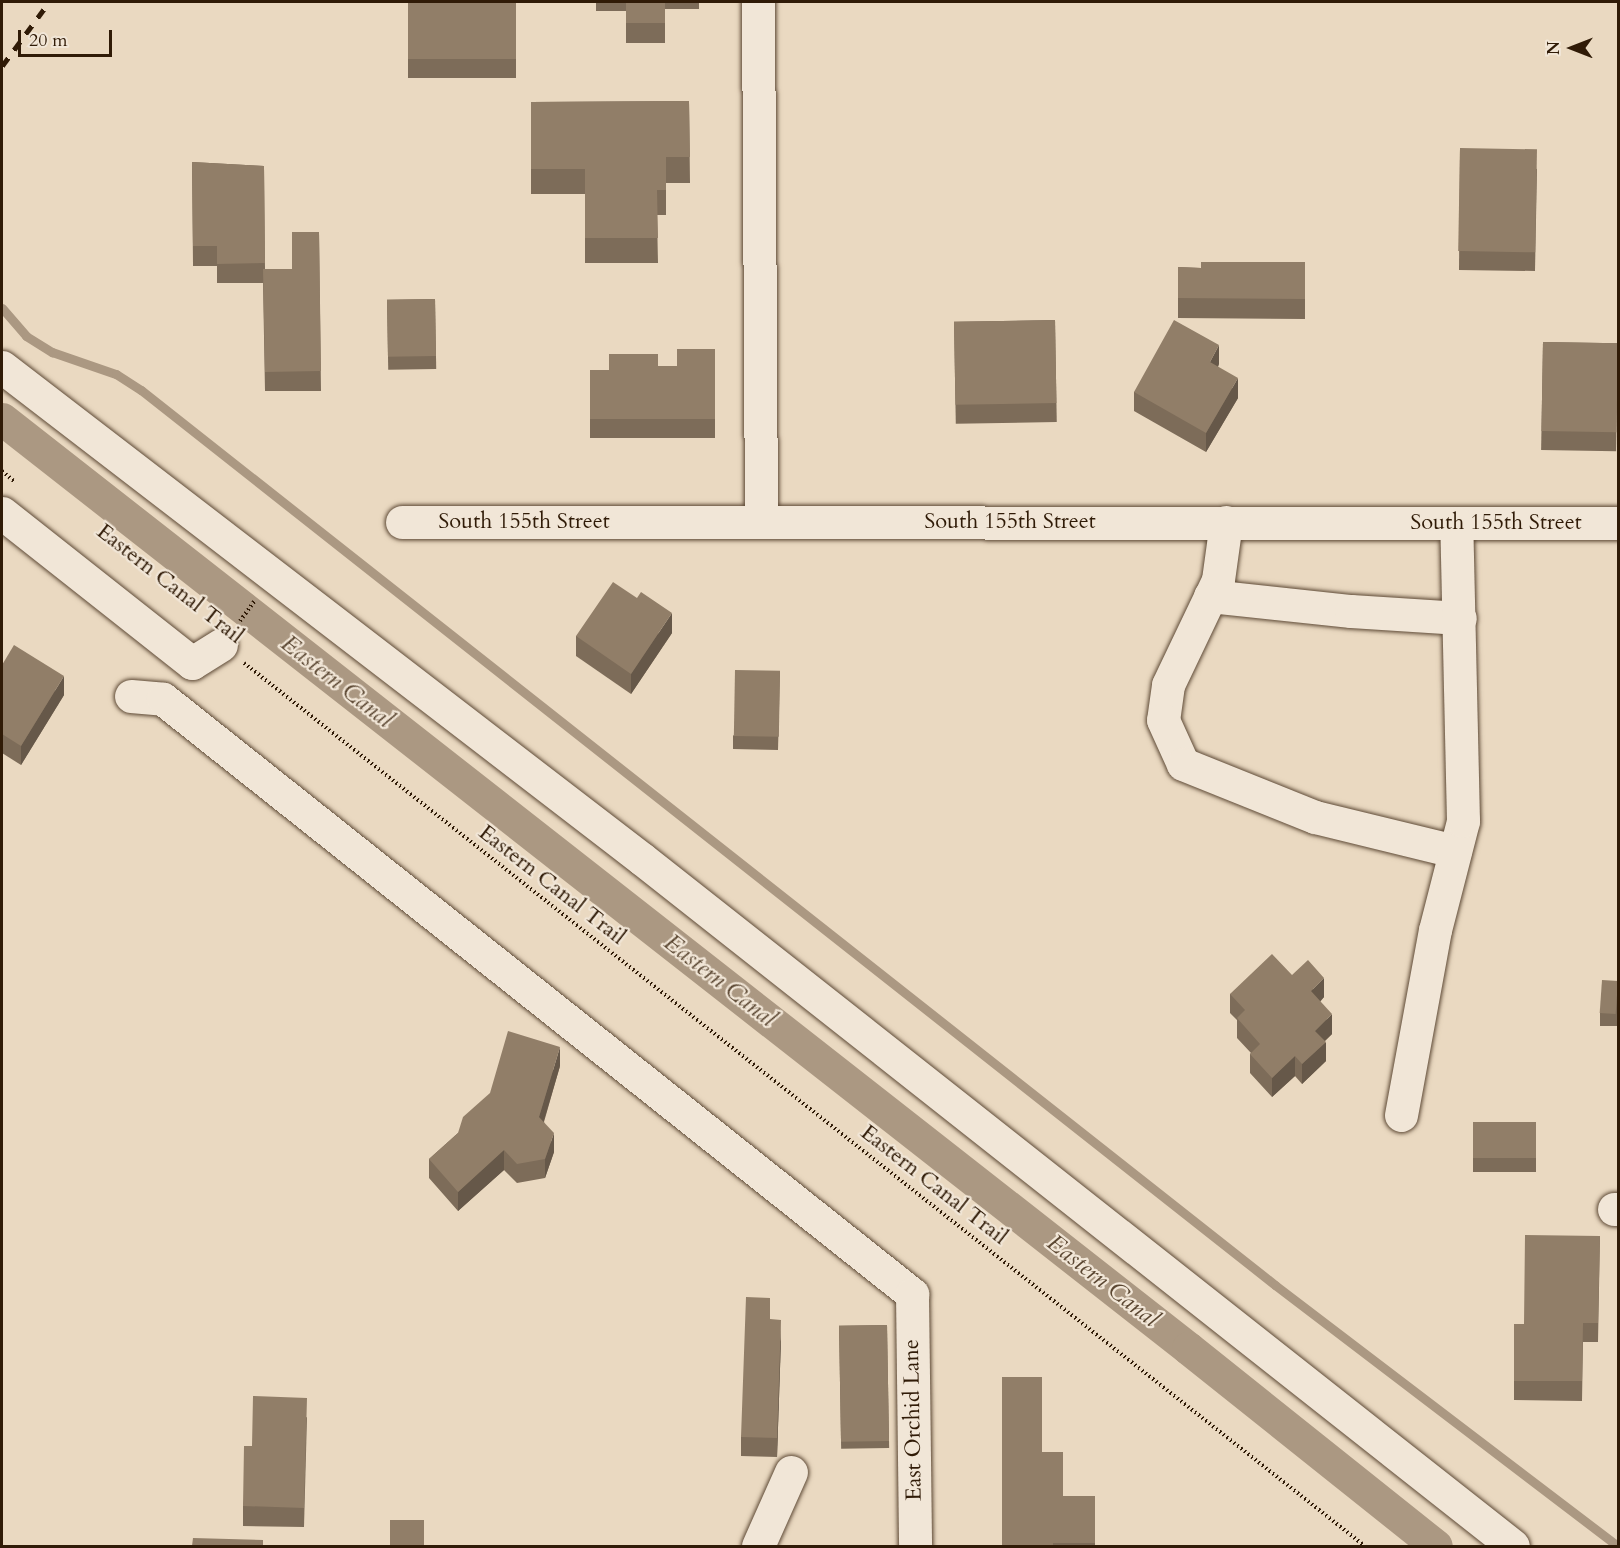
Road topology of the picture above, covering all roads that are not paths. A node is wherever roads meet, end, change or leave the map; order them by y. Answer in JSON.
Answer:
{"nodes":[{"id":1,"x":758,"y":2,"type":"edge"},
{"id":2,"x":2,"y":367,"type":"edge"},
{"id":3,"x":2,"y":513,"type":"edge"},
{"id":4,"x":402,"y":522,"type":"dead end"},
{"id":5,"x":761,"y":522,"type":"junction"},
{"id":6,"x":1226,"y":522,"type":"junction"},
{"id":7,"x":1456,"y":523,"type":"junction"},
{"id":8,"x":1618,"y":523,"type":"edge"},
{"id":9,"x":1210,"y":596,"type":"junction"},
{"id":10,"x":1460,"y":618,"type":"junction"},
{"id":11,"x":221,"y":645,"type":"road end"},
{"id":12,"x":131,"y":696,"type":"dead end"},
{"id":13,"x":1455,"y":851,"type":"junction"},
{"id":14,"x":1401,"y":1114,"type":"dead end"},
{"id":15,"x":791,"y":1472,"type":"dead end"},
{"id":16,"x":758,"y":1546,"type":"edge"},
{"id":17,"x":915,"y":1546,"type":"edge"},
{"id":18,"x":1513,"y":1546,"type":"edge"}],
"edges":[{"from":1,"to":5,"type":"street"},
{"from":2,"to":18,"type":"street"},
{"from":3,"to":11,"type":"street"},
{"from":4,"to":5,"type":"street","name":"South 155th Street"},
{"from":5,"to":6,"type":"street","name":"South 155th Street"},
{"from":6,"to":7,"type":"street","name":"South 155th Street"},
{"from":6,"to":9,"type":"street"},
{"from":7,"to":8,"type":"street","name":"South 155th Street"},
{"from":7,"to":10,"type":"street"},
{"from":9,"to":10,"type":"street"},
{"from":9,"to":13,"type":"street"},
{"from":10,"to":13,"type":"street"},
{"from":12,"to":17,"type":"street","name":"East Orchid Lane"},
{"from":13,"to":14,"type":"street"},
{"from":15,"to":16,"type":"street"}]}
